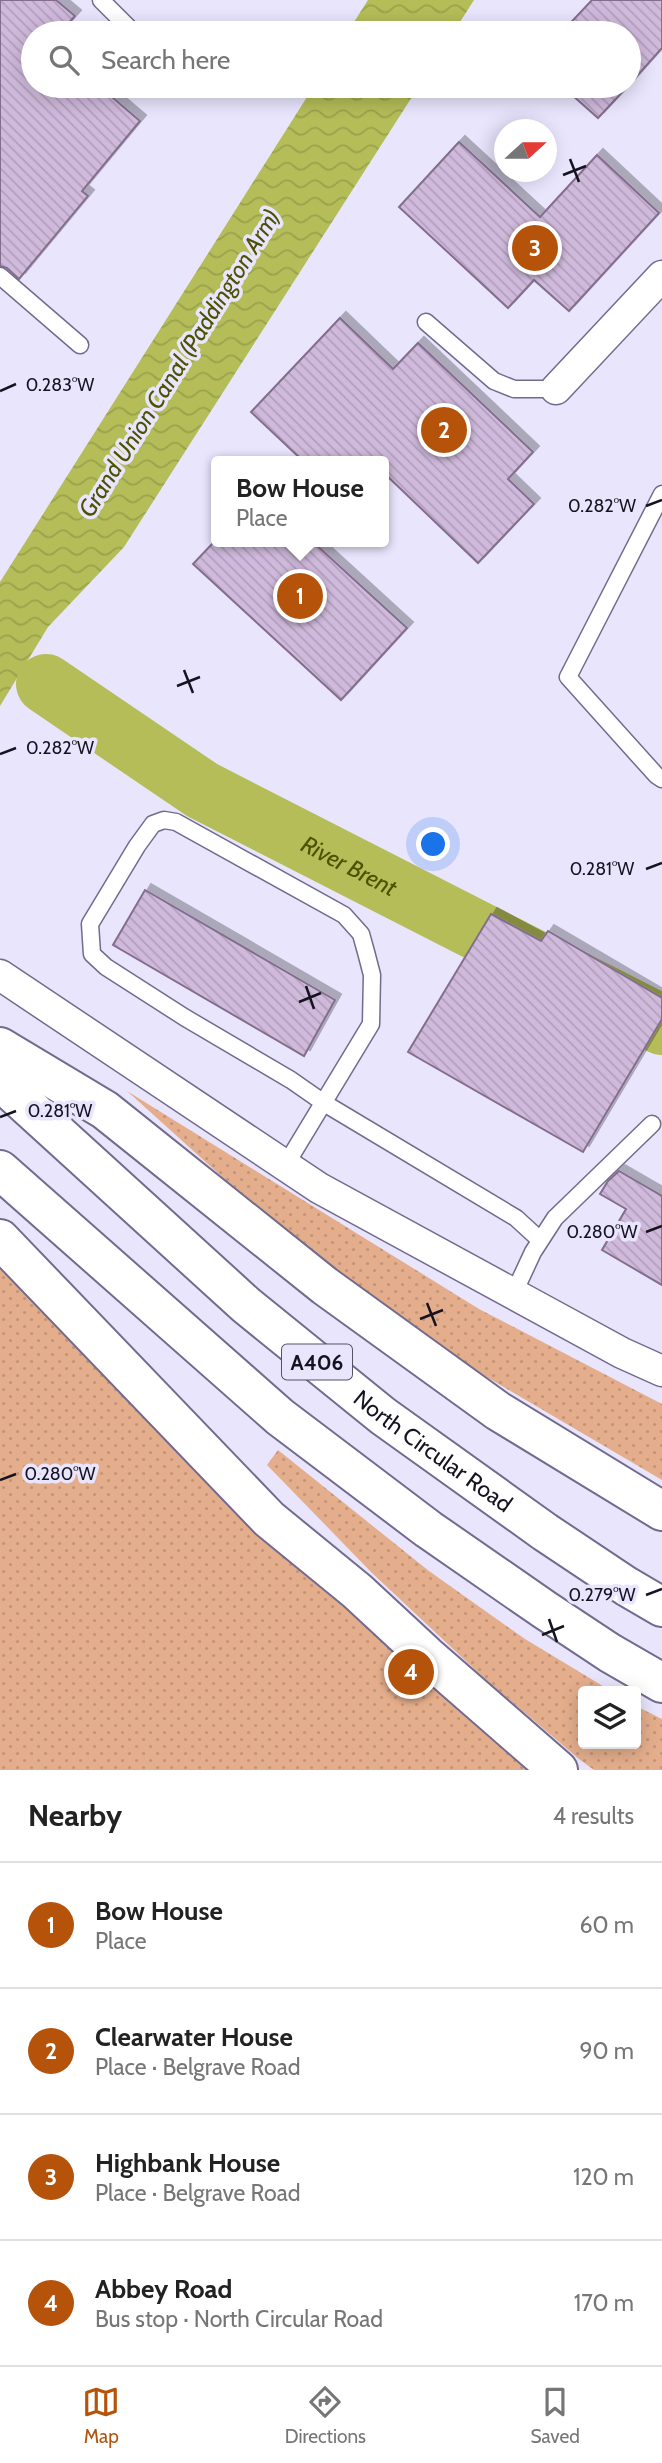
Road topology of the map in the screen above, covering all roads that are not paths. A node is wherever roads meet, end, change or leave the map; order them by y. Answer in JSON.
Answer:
{"nodes":[{"id":1,"x":101,"y":0,"type":"edge"},
{"id":2,"x":123,"y":21,"type":"edge"},
{"id":3,"x":0,"y":276,"type":"edge"},
{"id":4,"x":662,"y":276,"type":"edge"},
{"id":5,"x":426,"y":322,"type":"dead end"},
{"id":6,"x":80,"y":345,"type":"dead end"},
{"id":7,"x":556,"y":389,"type":"joint"},
{"id":8,"x":662,"y":494,"type":"edge"},
{"id":9,"x":662,"y":779,"type":"edge"},
{"id":10,"x":0,"y":975,"type":"edge"},
{"id":11,"x":0,"y":1047,"type":"edge"},
{"id":12,"x":0,"y":1081,"type":"edge"},
{"id":13,"x":324,"y":1104,"type":"junction"},
{"id":14,"x":652,"y":1124,"type":"dead end"},
{"id":15,"x":285,"y":1166,"type":"junction"},
{"id":16,"x":0,"y":1170,"type":"edge"},
{"id":17,"x":0,"y":1240,"type":"edge"},
{"id":18,"x":540,"y":1240,"type":"junction"},
{"id":19,"x":513,"y":1295,"type":"junction"},
{"id":20,"x":662,"y":1371,"type":"edge"},
{"id":21,"x":662,"y":1511,"type":"edge"},
{"id":22,"x":662,"y":1607,"type":"edge"},
{"id":23,"x":662,"y":1683,"type":"edge"},
{"id":24,"x":558,"y":1770,"type":"edge"}],
"edges":[{"from":1,"to":2,"type":"lane"},
{"from":3,"to":6,"type":"lane"},
{"from":4,"to":7,"type":"street"},
{"from":5,"to":7,"type":"lane"},
{"from":8,"to":9,"type":"lane"},
{"from":10,"to":15,"type":"street"},
{"from":11,"to":21,"type":"highway"},
{"from":12,"to":22,"type":"highway","name":"North Circular Road","number":"A406"},
{"from":13,"to":13,"type":"lane"},
{"from":13,"to":15,"type":"lane"},
{"from":13,"to":18,"type":"lane"},
{"from":14,"to":18,"type":"lane"},
{"from":15,"to":19,"type":"street"},
{"from":16,"to":23,"type":"highway","number":"A406"},
{"from":17,"to":24,"type":"highway"},
{"from":18,"to":19,"type":"lane"},
{"from":19,"to":20,"type":"street"}]}
